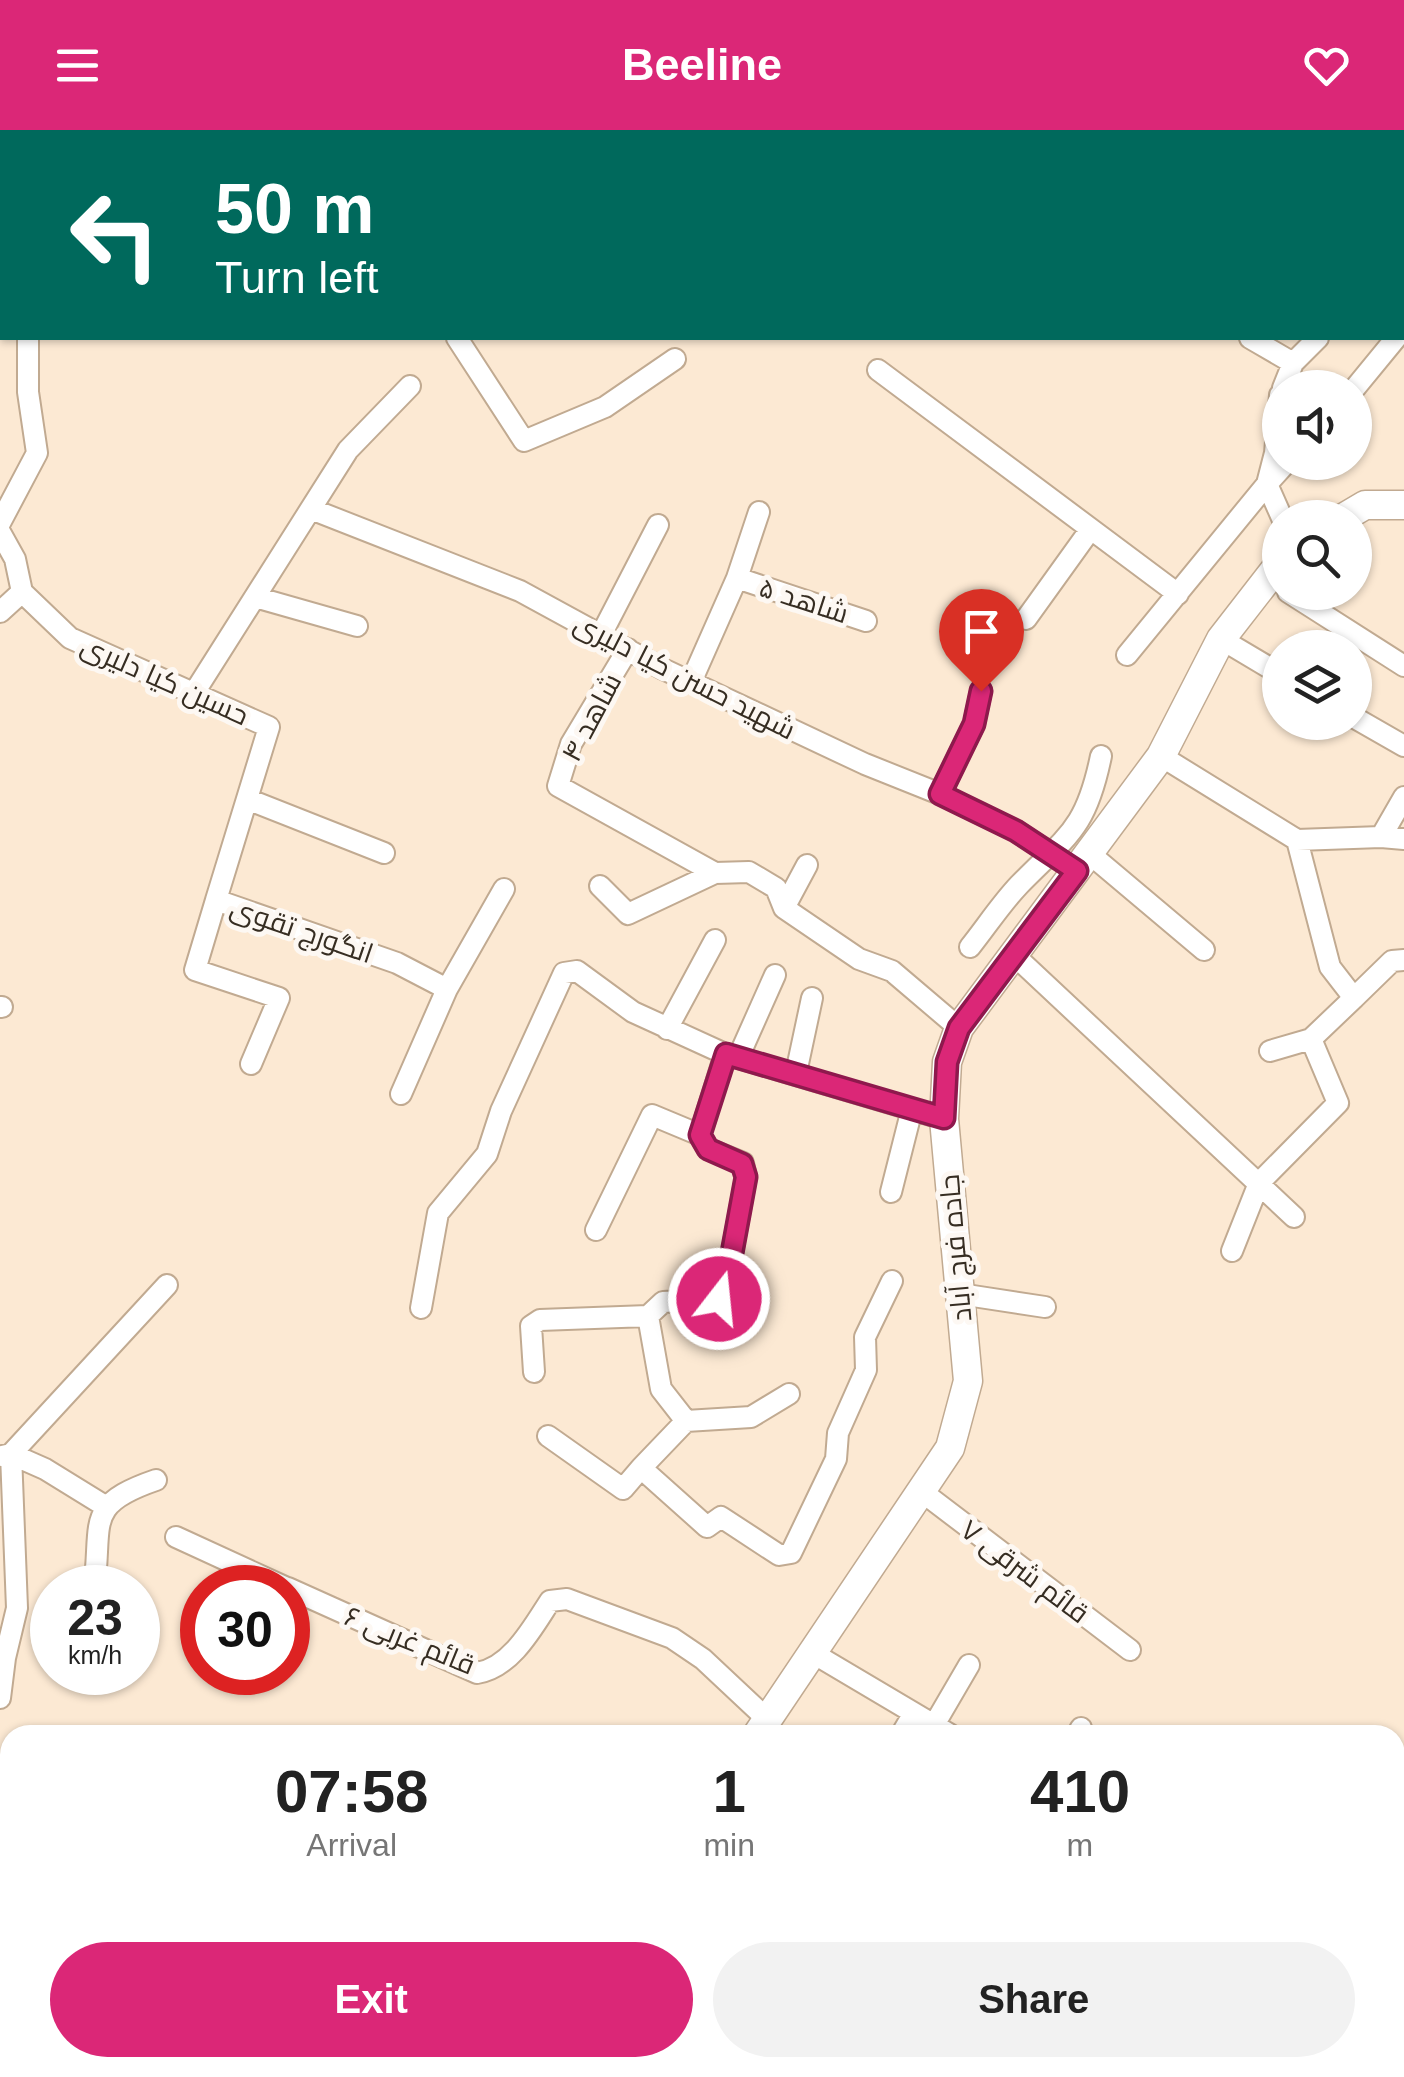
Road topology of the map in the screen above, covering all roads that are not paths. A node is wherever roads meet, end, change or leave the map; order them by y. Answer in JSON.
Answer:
{"nodes":[{"id":1,"x":28,"y":340,"type":"edge"},
{"id":2,"x":458,"y":340,"type":"edge"},
{"id":3,"x":1253,"y":340,"type":"edge"},
{"id":4,"x":1316,"y":340,"type":"edge"},
{"id":5,"x":1394,"y":340,"type":"edge"},
{"id":6,"x":674,"y":359,"type":"dead end"},
{"id":7,"x":1293,"y":364,"type":"junction"},
{"id":8,"x":878,"y":370,"type":"dead end"},
{"id":9,"x":1290,"y":370,"type":"edge"},
{"id":10,"x":1370,"y":370,"type":"edge"},
{"id":11,"x":410,"y":386,"type":"dead end"},
{"id":12,"x":1267,"y":480,"type":"edge"},
{"id":13,"x":1270,"y":480,"type":"edge"},
{"id":14,"x":1266,"y":484,"type":"junction"},
{"id":15,"x":1274,"y":500,"type":"edge"},
{"id":16,"x":1372,"y":505,"type":"edge"},
{"id":17,"x":1404,"y":505,"type":"edge"},
{"id":18,"x":311,"y":509,"type":"junction"},
{"id":19,"x":760,"y":512,"type":"dead end"},
{"id":20,"x":0,"y":523,"type":"edge"},
{"id":21,"x":658,"y":525,"type":"dead end"},
{"id":22,"x":1090,"y":530,"type":"junction"},
{"id":23,"x":0,"y":532,"type":"edge"},
{"id":24,"x":737,"y":578,"type":"junction"},
{"id":25,"x":22,"y":592,"type":"junction"},
{"id":26,"x":1178,"y":594,"type":"junction"},
{"id":27,"x":254,"y":596,"type":"junction"},
{"id":28,"x":1262,"y":598,"type":"edge"},
{"id":29,"x":1322,"y":610,"type":"edge"},
{"id":30,"x":0,"y":612,"type":"edge"},
{"id":31,"x":1026,"y":619,"type":"dead end"},
{"id":32,"x":866,"y":621,"type":"dead end"},
{"id":33,"x":357,"y":626,"type":"dead end"},
{"id":34,"x":601,"y":635,"type":"junction"},
{"id":35,"x":1221,"y":639,"type":"junction"},
{"id":36,"x":628,"y":650,"type":"junction"},
{"id":37,"x":1127,"y":655,"type":"dead end"},
{"id":38,"x":1262,"y":663,"type":"edge"},
{"id":39,"x":1404,"y":666,"type":"edge"},
{"id":40,"x":691,"y":682,"type":"junction"},
{"id":41,"x":981,"y":691,"type":"dead end"},
{"id":42,"x":194,"y":693,"type":"junction"},
{"id":43,"x":269,"y":727,"type":"joint"},
{"id":44,"x":1372,"y":728,"type":"edge"},
{"id":45,"x":1404,"y":746,"type":"edge"},
{"id":46,"x":1101,"y":756,"type":"dead end"},
{"id":47,"x":1161,"y":756,"type":"junction"},
{"id":48,"x":940,"y":794,"type":"junction"},
{"id":49,"x":1404,"y":797,"type":"edge"},
{"id":50,"x":247,"y":799,"type":"junction"},
{"id":51,"x":1381,"y":837,"type":"junction"},
{"id":52,"x":1297,"y":840,"type":"junction"},
{"id":53,"x":1404,"y":840,"type":"edge"},
{"id":54,"x":384,"y":853,"type":"dead end"},
{"id":55,"x":1073,"y":860,"type":"junction"},
{"id":56,"x":808,"y":866,"type":"dead end"},
{"id":57,"x":715,"y":873,"type":"junction"},
{"id":58,"x":600,"y":886,"type":"dead end"},
{"id":59,"x":504,"y":890,"type":"dead end"},
{"id":60,"x":216,"y":900,"type":"junction"},
{"id":61,"x":784,"y":908,"type":"junction"},
{"id":62,"x":715,"y":940,"type":"dead end"},
{"id":63,"x":970,"y":948,"type":"dead end"},
{"id":64,"x":1204,"y":950,"type":"dead end"},
{"id":65,"x":1014,"y":955,"type":"junction"},
{"id":66,"x":1404,"y":960,"type":"edge"},
{"id":67,"x":775,"y":975,"type":"dead end"},
{"id":68,"x":447,"y":989,"type":"junction"},
{"id":69,"x":812,"y":998,"type":"dead end"},
{"id":70,"x":1354,"y":998,"type":"junction"},
{"id":71,"x":959,"y":1028,"type":"junction"},
{"id":72,"x":667,"y":1029,"type":"junction"},
{"id":73,"x":1311,"y":1039,"type":"junction"},
{"id":74,"x":1270,"y":1051,"type":"dead end"},
{"id":75,"x":732,"y":1056,"type":"junction"},
{"id":76,"x":251,"y":1064,"type":"dead end"},
{"id":77,"x":796,"y":1074,"type":"junction"},
{"id":78,"x":401,"y":1094,"type":"dead end"},
{"id":79,"x":912,"y":1109,"type":"junction"},
{"id":80,"x":944,"y":1118,"type":"junction"},
{"id":81,"x":700,"y":1135,"type":"junction"},
{"id":82,"x":1259,"y":1183,"type":"junction"},
{"id":83,"x":891,"y":1192,"type":"dead end"},
{"id":84,"x":1294,"y":1217,"type":"dead end"},
{"id":85,"x":596,"y":1230,"type":"dead end"},
{"id":86,"x":1232,"y":1251,"type":"dead end"},
{"id":87,"x":892,"y":1281,"type":"dead end"},
{"id":88,"x":167,"y":1285,"type":"dead end"},
{"id":89,"x":960,"y":1294,"type":"junction"},
{"id":90,"x":1045,"y":1306,"type":"dead end"},
{"id":91,"x":420,"y":1308,"type":"dead end"},
{"id":92,"x":648,"y":1316,"type":"junction"},
{"id":93,"x":534,"y":1372,"type":"dead end"},
{"id":94,"x":789,"y":1394,"type":"dead end"},
{"id":95,"x":686,"y":1421,"type":"junction"},
{"id":96,"x":548,"y":1436,"type":"dead end"},
{"id":97,"x":6,"y":1456,"type":"edge"},
{"id":98,"x":641,"y":1468,"type":"junction"},
{"id":99,"x":156,"y":1480,"type":"dead end"},
{"id":100,"x":921,"y":1491,"type":"junction"},
{"id":101,"x":106,"y":1506,"type":"junction"},
{"id":102,"x":176,"y":1538,"type":"dead end"},
{"id":103,"x":96,"y":1565,"type":"edge"},
{"id":104,"x":236,"y":1565,"type":"edge"},
{"id":105,"x":310,"y":1598,"type":"edge"},
{"id":106,"x":1130,"y":1650,"type":"dead end"},
{"id":107,"x":811,"y":1652,"type":"junction"},
{"id":108,"x":969,"y":1665,"type":"dead end"},
{"id":109,"x":0,"y":1698,"type":"edge"},
{"id":110,"x":914,"y":1713,"type":"junction"},
{"id":111,"x":760,"y":1725,"type":"edge"},
{"id":112,"x":763,"y":1725,"type":"edge"},
{"id":113,"x":907,"y":1725,"type":"edge"},
{"id":114,"x":934,"y":1725,"type":"edge"},
{"id":115,"x":944,"y":1725,"type":"edge"}],
"edges":[{"from":1,"to":20,"type":"street"},
{"from":2,"to":6,"type":"street"},
{"from":3,"to":7,"type":"street"},
{"from":4,"to":7,"type":"street"},
{"from":5,"to":10,"type":"street"},
{"from":7,"to":9,"type":"street"},
{"from":8,"to":22,"type":"street"},
{"from":11,"to":18,"type":"street"},
{"from":12,"to":14,"type":"street"},
{"from":13,"to":14,"type":"street"},
{"from":14,"to":15,"type":"street"},
{"from":14,"to":26,"type":"street"},
{"from":16,"to":17,"type":"street"},
{"from":18,"to":27,"type":"street"},
{"from":18,"to":34,"type":"street","name":"شهید حسن کیا دلیری"},
{"from":19,"to":24,"type":"street"},
{"from":21,"to":34,"type":"street"},
{"from":22,"to":26,"type":"street"},
{"from":22,"to":31,"type":"street"},
{"from":23,"to":25,"type":"street","name":"حسین کیا دلیری"},
{"from":24,"to":32,"type":"street","name":"شاهد ۵"},
{"from":24,"to":40,"type":"street","name":"شاهد ۵"},
{"from":25,"to":30,"type":"street"},
{"from":25,"to":42,"type":"street","name":"حسین کیا دلیری"},
{"from":26,"to":37,"type":"street"},
{"from":27,"to":33,"type":"street"},
{"from":27,"to":42,"type":"street"},
{"from":28,"to":35,"type":"street","name":"جاده فرج آباد"},
{"from":29,"to":39,"type":"street"},
{"from":34,"to":36,"type":"street","name":"شهید حسن کیا دلیری"},
{"from":35,"to":38,"type":"street"},
{"from":35,"to":47,"type":"street","name":"جاده فرج آباد"},
{"from":36,"to":40,"type":"street","name":"شهید حسن کیا دلیری"},
{"from":36,"to":57,"type":"street","name":"شاهد ۴"},
{"from":40,"to":48,"type":"street","name":"شهید حسن کیا دلیری"},
{"from":41,"to":48,"type":"street"},
{"from":42,"to":43,"type":"street","name":"حسین کیا دلیری"},
{"from":43,"to":50,"type":"street","name":"انگورج تقوی"},
{"from":44,"to":45,"type":"street"},
{"from":46,"to":55,"type":"street"},
{"from":47,"to":52,"type":"street"},
{"from":47,"to":55,"type":"street","name":"جاده فرج آباد"},
{"from":48,"to":55,"type":"street","name":"شهید حسن کیا دلیری"},
{"from":49,"to":51,"type":"street"},
{"from":50,"to":54,"type":"street"},
{"from":50,"to":60,"type":"street","name":"انگورج تقوی"},
{"from":51,"to":52,"type":"street"},
{"from":51,"to":53,"type":"street"},
{"from":52,"to":70,"type":"street"},
{"from":55,"to":63,"type":"street"},
{"from":55,"to":64,"type":"street","name":"شهید حسن کیا دلیری"},
{"from":55,"to":65,"type":"street","name":"جاده فرج آباد"},
{"from":56,"to":61,"type":"street"},
{"from":57,"to":58,"type":"street"},
{"from":57,"to":61,"type":"street"},
{"from":59,"to":68,"type":"street"},
{"from":60,"to":68,"type":"street","name":"انگورج تقوی"},
{"from":60,"to":76,"type":"street"},
{"from":61,"to":71,"type":"street"},
{"from":62,"to":72,"type":"street"},
{"from":65,"to":71,"type":"street","name":"جاده فرج آباد"},
{"from":65,"to":82,"type":"street"},
{"from":66,"to":70,"type":"street"},
{"from":67,"to":75,"type":"street"},
{"from":68,"to":78,"type":"street"},
{"from":69,"to":77,"type":"street"},
{"from":70,"to":73,"type":"street"},
{"from":71,"to":80,"type":"street","name":"جاده فرج آباد"},
{"from":72,"to":75,"type":"street"},
{"from":72,"to":91,"type":"street"},
{"from":73,"to":74,"type":"street"},
{"from":73,"to":82,"type":"street"},
{"from":75,"to":77,"type":"street"},
{"from":75,"to":81,"type":"street"},
{"from":77,"to":79,"type":"street"},
{"from":79,"to":80,"type":"street"},
{"from":79,"to":83,"type":"street"},
{"from":80,"to":89,"type":"street","name":"جاده فرج آباد"},
{"from":81,"to":85,"type":"street"},
{"from":81,"to":92,"type":"street"},
{"from":82,"to":84,"type":"street"},
{"from":82,"to":86,"type":"street"},
{"from":87,"to":98,"type":"street"},
{"from":88,"to":97,"type":"street"},
{"from":89,"to":90,"type":"street"},
{"from":89,"to":100,"type":"street","name":"جاده فرج آباد"},
{"from":92,"to":93,"type":"street"},
{"from":92,"to":95,"type":"street"},
{"from":94,"to":95,"type":"street"},
{"from":95,"to":98,"type":"street"},
{"from":96,"to":98,"type":"street"},
{"from":97,"to":101,"type":"street"},
{"from":97,"to":109,"type":"street"},
{"from":99,"to":101,"type":"street"},
{"from":100,"to":106,"type":"street","name":"قائم شرقی ۷"},
{"from":100,"to":107,"type":"street","name":"جاده فرج آباد"},
{"from":101,"to":103,"type":"street"},
{"from":102,"to":104,"type":"street","name":"قائم غربی ۶"},
{"from":105,"to":111,"type":"street","name":"قائم غربی ۶"},
{"from":107,"to":110,"type":"street"},
{"from":107,"to":112,"type":"street","name":"جاده فرج آباد"},
{"from":108,"to":115,"type":"street"},
{"from":110,"to":113,"type":"street"},
{"from":110,"to":114,"type":"street"}]}
